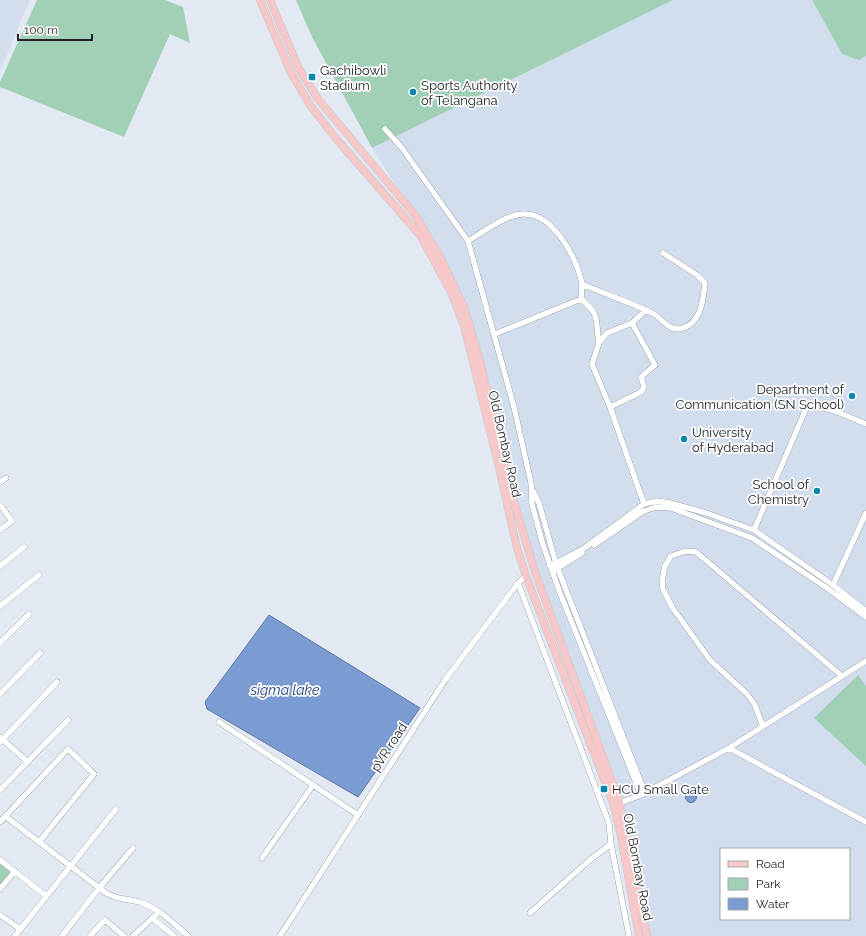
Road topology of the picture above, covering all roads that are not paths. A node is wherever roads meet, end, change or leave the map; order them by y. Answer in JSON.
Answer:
{"nodes":[{"id":1,"x":260,"y":0,"type":"edge"},
{"id":2,"x":270,"y":0,"type":"edge"},
{"id":3,"x":385,"y":129,"type":"dead end"},
{"id":4,"x":468,"y":241,"type":"junction"},
{"id":5,"x":663,"y":253,"type":"dead end"},
{"id":6,"x":582,"y":284,"type":"junction"},
{"id":7,"x":581,"y":299,"type":"junction"},
{"id":8,"x":645,"y":311,"type":"junction"},
{"id":9,"x":632,"y":323,"type":"junction"},
{"id":10,"x":495,"y":334,"type":"junction"},
{"id":11,"x":599,"y":343,"type":"junction"},
{"id":12,"x":610,"y":407,"type":"junction"},
{"id":13,"x":866,"y":424,"type":"edge"},
{"id":14,"x":6,"y":478,"type":"dead end"},
{"id":15,"x":0,"y":482,"type":"edge"},
{"id":16,"x":644,"y":504,"type":"junction"},
{"id":17,"x":0,"y":505,"type":"edge"},
{"id":18,"x":866,"y":513,"type":"edge"},
{"id":19,"x":0,"y":530,"type":"edge"},
{"id":20,"x":754,"y":530,"type":"junction"},
{"id":21,"x":24,"y":547,"type":"dead end"},
{"id":22,"x":0,"y":566,"type":"edge"},
{"id":23,"x":554,"y":568,"type":"junction"},
{"id":24,"x":39,"y":575,"type":"dead end"},
{"id":25,"x":526,"y":576,"type":"junction"},
{"id":26,"x":518,"y":583,"type":"junction"},
{"id":27,"x":833,"y":585,"type":"junction"},
{"id":28,"x":0,"y":606,"type":"edge"},
{"id":29,"x":866,"y":611,"type":"edge"},
{"id":30,"x":29,"y":614,"type":"dead end"},
{"id":31,"x":866,"y":617,"type":"edge"},
{"id":32,"x":0,"y":643,"type":"edge"},
{"id":33,"x":40,"y":652,"type":"dead end"},
{"id":34,"x":866,"y":661,"type":"edge"},
{"id":35,"x":842,"y":676,"type":"junction"},
{"id":36,"x":57,"y":682,"type":"dead end"},
{"id":37,"x":0,"y":694,"type":"edge"},
{"id":38,"x":68,"y":720,"type":"dead end"},
{"id":39,"x":219,"y":722,"type":"dead end"},
{"id":40,"x":764,"y":727,"type":"junction"},
{"id":41,"x":1,"y":740,"type":"edge"},
{"id":42,"x":729,"y":748,"type":"junction"},
{"id":43,"x":28,"y":762,"type":"junction"},
{"id":44,"x":314,"y":785,"type":"junction"},
{"id":45,"x":0,"y":790,"type":"edge"},
{"id":46,"x":643,"y":794,"type":"junction"},
{"id":47,"x":620,"y":803,"type":"junction"},
{"id":48,"x":116,"y":810,"type":"dead end"},
{"id":49,"x":358,"y":815,"type":"junction"},
{"id":50,"x":5,"y":816,"type":"junction"},
{"id":51,"x":0,"y":822,"type":"edge"},
{"id":52,"x":866,"y":822,"type":"edge"},
{"id":53,"x":39,"y":842,"type":"junction"},
{"id":54,"x":611,"y":844,"type":"junction"},
{"id":55,"x":133,"y":848,"type":"dead end"},
{"id":56,"x":262,"y":858,"type":"dead end"},
{"id":57,"x":0,"y":860,"type":"edge"},
{"id":58,"x":71,"y":866,"type":"junction"},
{"id":59,"x":15,"y":872,"type":"junction"},
{"id":60,"x":99,"y":888,"type":"junction"},
{"id":61,"x":0,"y":889,"type":"edge"},
{"id":62,"x":46,"y":896,"type":"junction"},
{"id":63,"x":159,"y":912,"type":"junction"},
{"id":64,"x":530,"y":913,"type":"dead end"},
{"id":65,"x":0,"y":915,"type":"edge"},
{"id":66,"x":152,"y":918,"type":"junction"},
{"id":67,"x":20,"y":929,"type":"junction"},
{"id":68,"x":184,"y":935,"type":"edge"},
{"id":69,"x":15,"y":936,"type":"edge"},
{"id":70,"x":62,"y":936,"type":"edge"},
{"id":71,"x":90,"y":936,"type":"edge"},
{"id":72,"x":124,"y":936,"type":"edge"},
{"id":73,"x":133,"y":936,"type":"edge"},
{"id":74,"x":174,"y":936,"type":"edge"},
{"id":75,"x":280,"y":936,"type":"edge"},
{"id":76,"x":629,"y":936,"type":"edge"},
{"id":77,"x":639,"y":936,"type":"edge"},
{"id":78,"x":647,"y":936,"type":"edge"}],
"edges":[{"from":1,"to":25,"type":"main road","name":"Old Bombay Road"},
{"from":2,"to":47,"type":"main road","name":"Old Bombay Road"},
{"from":3,"to":4,"type":"street"},
{"from":4,"to":6,"type":"street"},
{"from":4,"to":10,"type":"street"},
{"from":5,"to":8,"type":"street"},
{"from":6,"to":7,"type":"street"},
{"from":6,"to":8,"type":"street"},
{"from":7,"to":10,"type":"street"},
{"from":7,"to":11,"type":"street"},
{"from":8,"to":9,"type":"street"},
{"from":9,"to":11,"type":"street"},
{"from":9,"to":12,"type":"street"},
{"from":10,"to":23,"type":"street"},
{"from":11,"to":12,"type":"street"},
{"from":12,"to":16,"type":"street"},
{"from":13,"to":20,"type":"street"},
{"from":14,"to":15,"type":"street"},
{"from":16,"to":20,"type":"street"},
{"from":16,"to":23,"type":"street"},
{"from":17,"to":19,"type":"street"},
{"from":18,"to":27,"type":"street"},
{"from":20,"to":27,"type":"street"},
{"from":21,"to":22,"type":"street"},
{"from":23,"to":31,"type":"street"},
{"from":23,"to":46,"type":"street"},
{"from":24,"to":28,"type":"street"},
{"from":25,"to":26,"type":"street","name":"pVR road"},
{"from":25,"to":77,"type":"main road","name":"Old Bombay Road"},
{"from":26,"to":49,"type":"street","name":"pVR road"},
{"from":26,"to":54,"type":"street"},
{"from":27,"to":29,"type":"street"},
{"from":30,"to":32,"type":"street"},
{"from":33,"to":37,"type":"street"},
{"from":34,"to":35,"type":"street"},
{"from":35,"to":40,"type":"street"},
{"from":35,"to":40,"type":"street"},
{"from":36,"to":41,"type":"street"},
{"from":38,"to":43,"type":"street"},
{"from":39,"to":44,"type":"street"},
{"from":40,"to":42,"type":"street"},
{"from":41,"to":43,"type":"street"},
{"from":42,"to":46,"type":"street"},
{"from":42,"to":52,"type":"street"},
{"from":43,"to":45,"type":"street"},
{"from":44,"to":49,"type":"street"},
{"from":44,"to":56,"type":"street"},
{"from":46,"to":47,"type":"street"},
{"from":47,"to":78,"type":"main road","name":"Old Bombay Road"},
{"from":48,"to":58,"type":"street"},
{"from":49,"to":75,"type":"street","name":"pVR road"},
{"from":50,"to":51,"type":"street"},
{"from":50,"to":53,"type":"street"},
{"from":50,"to":53,"type":"street"},
{"from":53,"to":58,"type":"street"},
{"from":54,"to":64,"type":"street"},
{"from":54,"to":76,"type":"street"},
{"from":55,"to":60,"type":"street"},
{"from":57,"to":59,"type":"street"},
{"from":58,"to":60,"type":"street"},
{"from":58,"to":62,"type":"street"},
{"from":59,"to":61,"type":"street"},
{"from":59,"to":62,"type":"street"},
{"from":60,"to":63,"type":"street"},
{"from":60,"to":70,"type":"street"},
{"from":62,"to":67,"type":"street"},
{"from":63,"to":66,"type":"street"},
{"from":63,"to":68,"type":"street"},
{"from":65,"to":67,"type":"street"},
{"from":66,"to":73,"type":"street"},
{"from":66,"to":74,"type":"street"},
{"from":67,"to":69,"type":"street"},
{"from":71,"to":72,"type":"street"}]}
